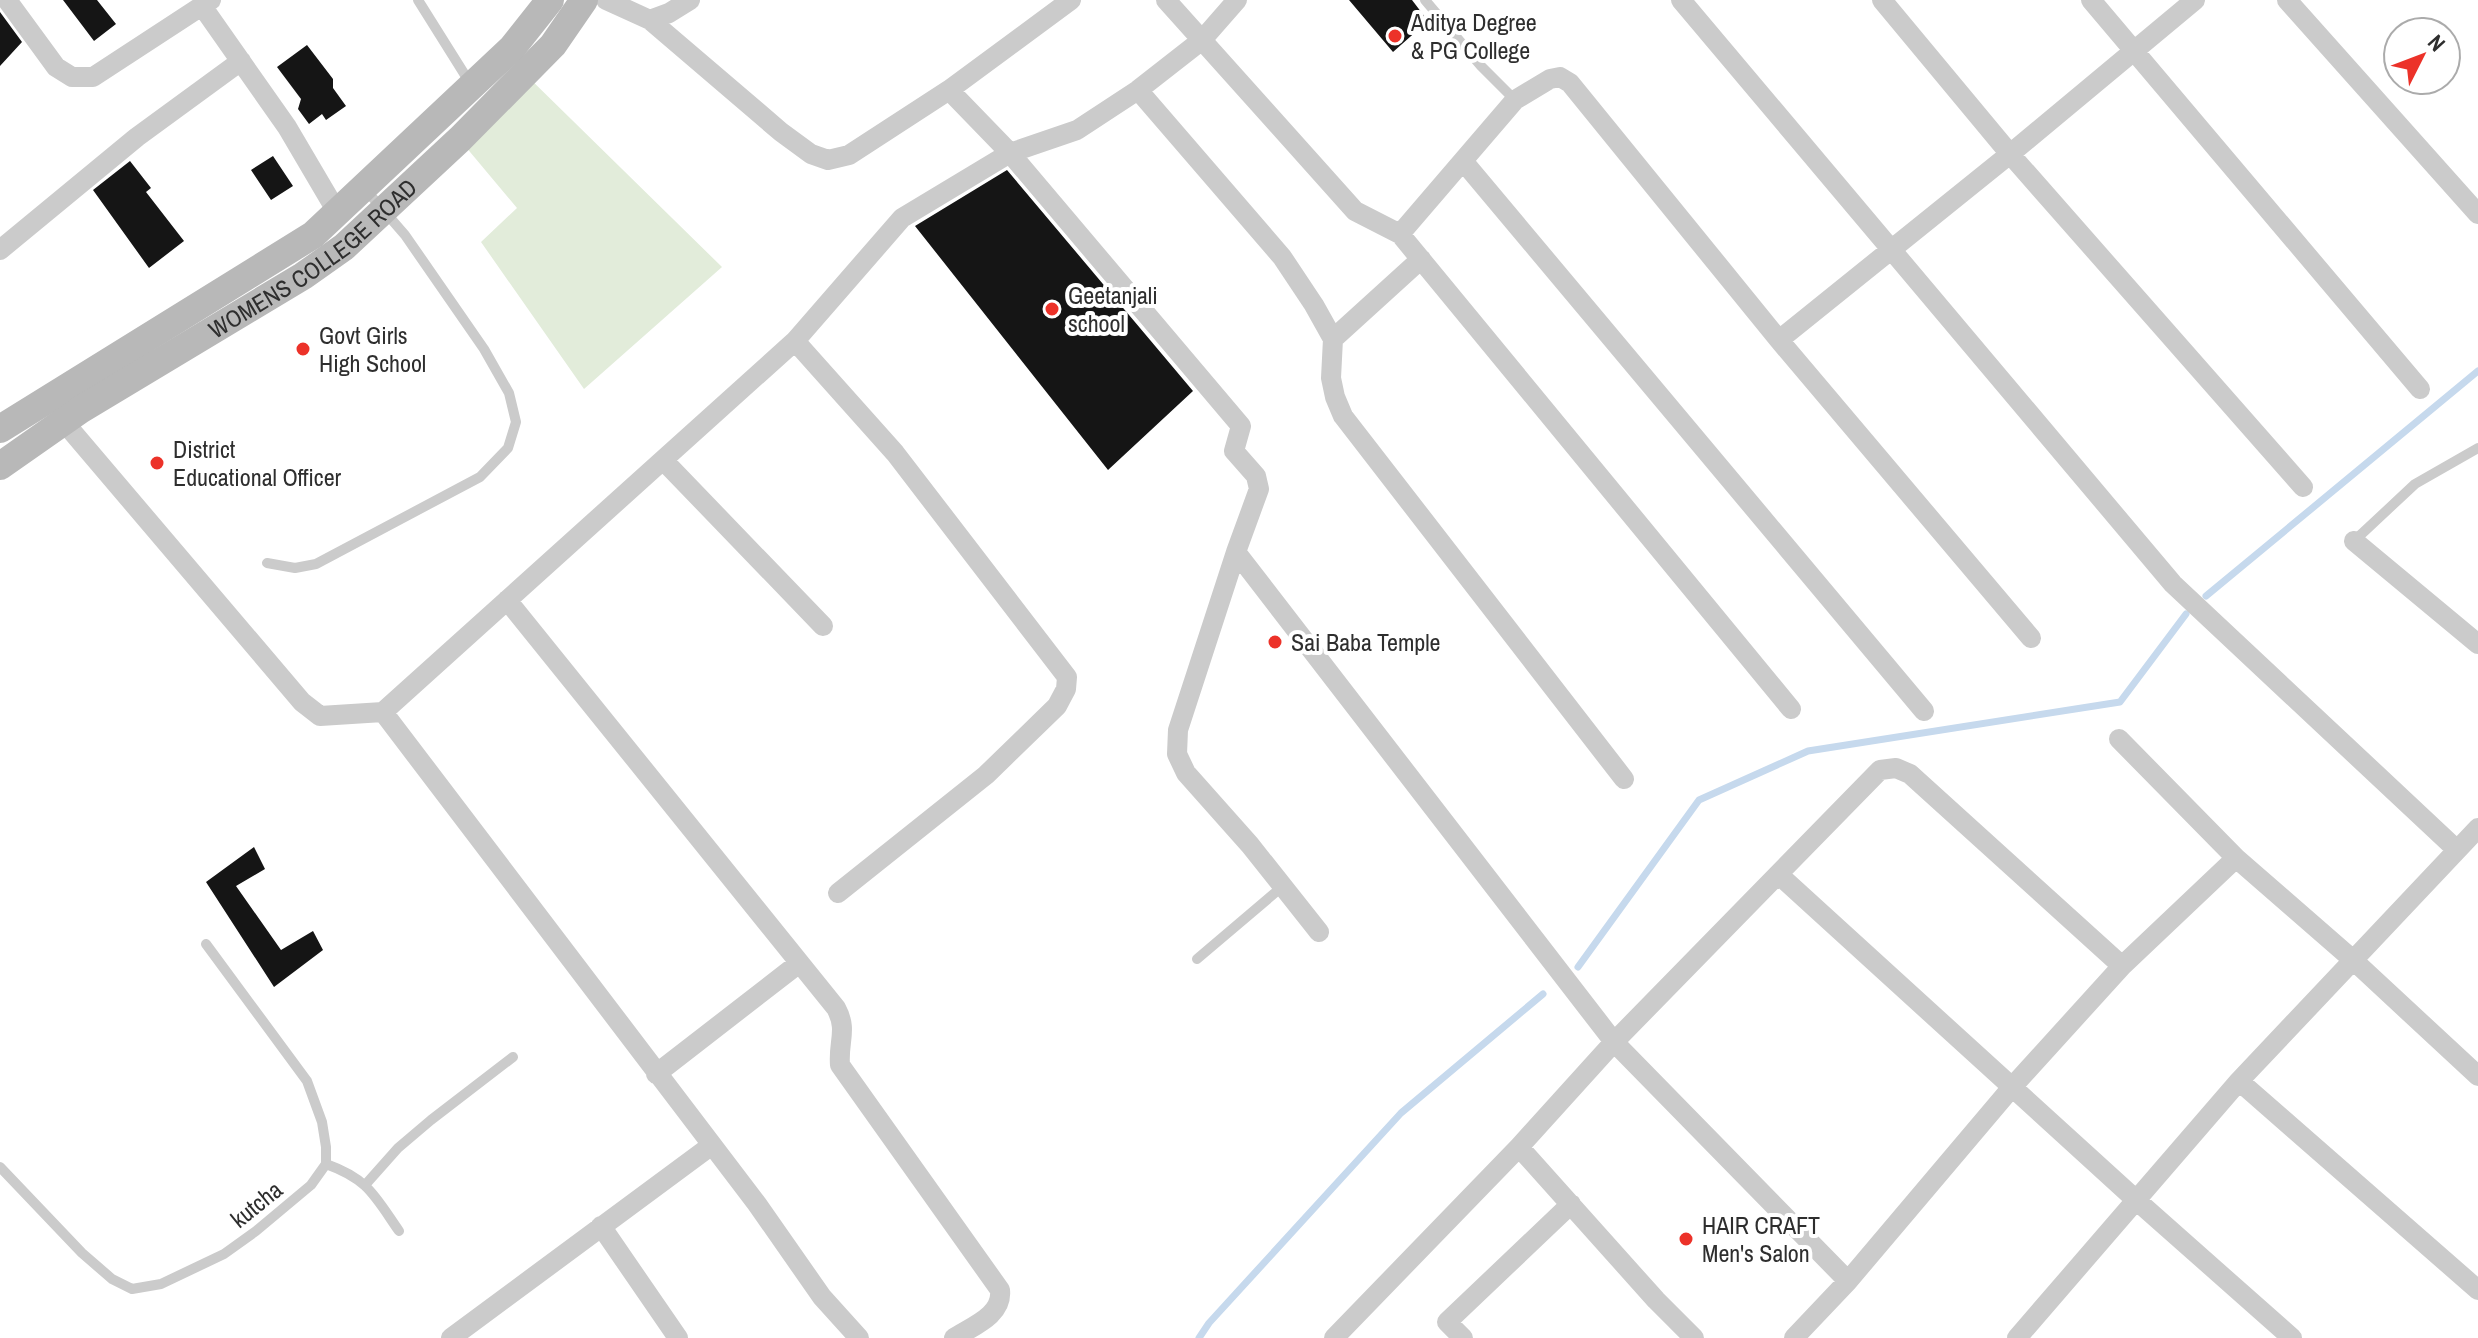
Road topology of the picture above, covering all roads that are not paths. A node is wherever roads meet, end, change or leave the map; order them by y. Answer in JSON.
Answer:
{"nodes":[{"id":1,"x":7,"y":0,"type":"edge"},
{"id":2,"x":418,"y":0,"type":"edge"},
{"id":3,"x":550,"y":0,"type":"edge"},
{"id":4,"x":584,"y":0,"type":"edge"},
{"id":5,"x":606,"y":0,"type":"edge"},
{"id":6,"x":690,"y":0,"type":"edge"},
{"id":7,"x":1071,"y":0,"type":"edge"},
{"id":8,"x":1166,"y":0,"type":"edge"},
{"id":9,"x":1237,"y":0,"type":"edge"},
{"id":10,"x":1425,"y":0,"type":"edge"},
{"id":11,"x":1681,"y":0,"type":"edge"},
{"id":12,"x":1882,"y":0,"type":"edge"},
{"id":13,"x":2091,"y":0,"type":"edge"},
{"id":14,"x":2195,"y":0,"type":"edge"},
{"id":15,"x":2287,"y":0,"type":"edge"},
{"id":16,"x":207,"y":3,"type":"edge"},
{"id":17,"x":650,"y":20,"type":"junction"},
{"id":18,"x":1202,"y":40,"type":"junction"},
{"id":19,"x":2133,"y":51,"type":"junction"},
{"id":20,"x":241,"y":61,"type":"junction"},
{"id":21,"x":472,"y":85,"type":"junction"},
{"id":22,"x":949,"y":90,"type":"junction"},
{"id":23,"x":1138,"y":90,"type":"junction"},
{"id":24,"x":1510,"y":95,"type":"junction"},
{"id":25,"x":1010,"y":153,"type":"junction"},
{"id":26,"x":2010,"y":154,"type":"junction"},
{"id":27,"x":1463,"y":161,"type":"junction"},
{"id":28,"x":363,"y":188,"type":"junction"},
{"id":29,"x":384,"y":211,"type":"junction"},
{"id":30,"x":337,"y":212,"type":"junction"},
{"id":31,"x":2478,"y":214,"type":"edge"},
{"id":32,"x":1396,"y":232,"type":"junction"},
{"id":33,"x":0,"y":250,"type":"edge"},
{"id":34,"x":1890,"y":251,"type":"junction"},
{"id":35,"x":1421,"y":259,"type":"junction"},
{"id":36,"x":1332,"y":337,"type":"junction"},
{"id":37,"x":1779,"y":340,"type":"junction"},
{"id":38,"x":795,"y":341,"type":"junction"},
{"id":39,"x":2420,"y":389,"type":"dead end"},
{"id":40,"x":64,"y":422,"type":"junction"},
{"id":41,"x":0,"y":429,"type":"edge"},
{"id":42,"x":2478,"y":448,"type":"edge"},
{"id":43,"x":663,"y":460,"type":"junction"},
{"id":44,"x":0,"y":466,"type":"edge"},
{"id":45,"x":2303,"y":487,"type":"dead end"},
{"id":46,"x":2354,"y":541,"type":"joint"},
{"id":47,"x":1236,"y":552,"type":"junction"},
{"id":48,"x":267,"y":563,"type":"dead end"},
{"id":49,"x":507,"y":600,"type":"junction"},
{"id":50,"x":823,"y":626,"type":"dead end"},
{"id":51,"x":2031,"y":638,"type":"dead end"},
{"id":52,"x":2478,"y":644,"type":"edge"},
{"id":53,"x":1791,"y":709,"type":"dead end"},
{"id":54,"x":1924,"y":711,"type":"dead end"},
{"id":55,"x":383,"y":712,"type":"junction"},
{"id":56,"x":2119,"y":739,"type":"dead end"},
{"id":57,"x":1624,"y":779,"type":"dead end"},
{"id":58,"x":2478,"y":828,"type":"edge"},
{"id":59,"x":2457,"y":850,"type":"junction"},
{"id":60,"x":2236,"y":858,"type":"junction"},
{"id":61,"x":1779,"y":875,"type":"junction"},
{"id":62,"x":1280,"y":887,"type":"junction"},
{"id":63,"x":838,"y":893,"type":"dead end"},
{"id":64,"x":1319,"y":932,"type":"dead end"},
{"id":65,"x":206,"y":944,"type":"dead end"},
{"id":66,"x":1197,"y":959,"type":"dead end"},
{"id":67,"x":2352,"y":959,"type":"junction"},
{"id":68,"x":798,"y":964,"type":"junction"},
{"id":69,"x":2122,"y":966,"type":"junction"},
{"id":70,"x":1614,"y":1042,"type":"junction"},
{"id":71,"x":513,"y":1057,"type":"dead end"},
{"id":72,"x":656,"y":1074,"type":"junction"},
{"id":73,"x":2478,"y":1076,"type":"edge"},
{"id":74,"x":2239,"y":1081,"type":"junction"},
{"id":75,"x":2013,"y":1086,"type":"junction"},
{"id":76,"x":712,"y":1145,"type":"junction"},
{"id":77,"x":1519,"y":1147,"type":"junction"},
{"id":78,"x":326,"y":1164,"type":"junction"},
{"id":79,"x":0,"y":1167,"type":"edge"},
{"id":80,"x":366,"y":1184,"type":"junction"},
{"id":81,"x":2135,"y":1199,"type":"junction"},
{"id":82,"x":1571,"y":1204,"type":"junction"},
{"id":83,"x":601,"y":1226,"type":"junction"},
{"id":84,"x":399,"y":1231,"type":"dead end"},
{"id":85,"x":1848,"y":1281,"type":"junction"},
{"id":86,"x":2478,"y":1290,"type":"edge"},
{"id":87,"x":451,"y":1338,"type":"edge"},
{"id":88,"x":678,"y":1338,"type":"edge"},
{"id":89,"x":859,"y":1338,"type":"edge"},
{"id":90,"x":954,"y":1338,"type":"edge"},
{"id":91,"x":1334,"y":1338,"type":"edge"},
{"id":92,"x":1463,"y":1338,"type":"edge"},
{"id":93,"x":1694,"y":1338,"type":"edge"},
{"id":94,"x":1794,"y":1338,"type":"edge"},
{"id":95,"x":2017,"y":1338,"type":"edge"},
{"id":96,"x":2292,"y":1338,"type":"edge"}],
"edges":[{"from":1,"to":16,"type":"street"},
{"from":2,"to":21,"type":"lane"},
{"from":3,"to":21,"type":"main road","name":"WOMENS COLLEGE ROAD"},
{"from":4,"to":29,"type":"main road","name":"WOMENS COLLEGE ROAD"},
{"from":5,"to":17,"type":"street"},
{"from":6,"to":17,"type":"street"},
{"from":7,"to":22,"type":"street"},
{"from":8,"to":18,"type":"street"},
{"from":9,"to":18,"type":"street"},
{"from":10,"to":24,"type":"lane"},
{"from":11,"to":34,"type":"street"},
{"from":12,"to":26,"type":"street"},
{"from":13,"to":19,"type":"street"},
{"from":14,"to":19,"type":"street"},
{"from":15,"to":31,"type":"street"},
{"from":16,"to":20,"type":"street"},
{"from":17,"to":22,"type":"street"},
{"from":18,"to":23,"type":"street"},
{"from":18,"to":32,"type":"street"},
{"from":19,"to":26,"type":"street"},
{"from":19,"to":39,"type":"street"},
{"from":20,"to":30,"type":"street"},
{"from":20,"to":33,"type":"street"},
{"from":21,"to":28,"type":"main road","name":"WOMENS COLLEGE ROAD"},
{"from":22,"to":25,"type":"street"},
{"from":23,"to":25,"type":"street"},
{"from":23,"to":36,"type":"street"},
{"from":24,"to":27,"type":"street"},
{"from":24,"to":37,"type":"street"},
{"from":25,"to":38,"type":"street"},
{"from":25,"to":47,"type":"street"},
{"from":26,"to":34,"type":"street"},
{"from":26,"to":45,"type":"street"},
{"from":27,"to":32,"type":"street"},
{"from":27,"to":54,"type":"street"},
{"from":28,"to":29,"type":"lane"},
{"from":28,"to":30,"type":"main road","name":"WOMENS COLLEGE ROAD"},
{"from":29,"to":40,"type":"main road","name":"WOMENS COLLEGE ROAD"},
{"from":29,"to":48,"type":"lane"},
{"from":30,"to":41,"type":"main road","name":"WOMENS COLLEGE ROAD"},
{"from":32,"to":35,"type":"street"},
{"from":34,"to":37,"type":"street"},
{"from":34,"to":59,"type":"street"},
{"from":35,"to":36,"type":"street"},
{"from":35,"to":53,"type":"street"},
{"from":36,"to":57,"type":"street"},
{"from":37,"to":51,"type":"street"},
{"from":38,"to":43,"type":"street"},
{"from":38,"to":63,"type":"street"},
{"from":40,"to":44,"type":"main road","name":"WOMENS COLLEGE ROAD"},
{"from":40,"to":55,"type":"street"},
{"from":42,"to":46,"type":"lane"},
{"from":43,"to":49,"type":"street"},
{"from":43,"to":50,"type":"street"},
{"from":46,"to":52,"type":"street"},
{"from":47,"to":62,"type":"street"},
{"from":47,"to":70,"type":"street"},
{"from":49,"to":55,"type":"street"},
{"from":49,"to":68,"type":"street"},
{"from":55,"to":72,"type":"street"},
{"from":56,"to":60,"type":"street"},
{"from":58,"to":59,"type":"street"},
{"from":59,"to":67,"type":"street"},
{"from":60,"to":67,"type":"street"},
{"from":60,"to":69,"type":"street"},
{"from":61,"to":69,"type":"street"},
{"from":61,"to":70,"type":"street"},
{"from":61,"to":75,"type":"street"},
{"from":62,"to":64,"type":"street"},
{"from":62,"to":66,"type":"lane"},
{"from":65,"to":78,"type":"lane"},
{"from":67,"to":73,"type":"street"},
{"from":67,"to":74,"type":"street"},
{"from":68,"to":72,"type":"street"},
{"from":68,"to":90,"type":"street"},
{"from":69,"to":75,"type":"street"},
{"from":70,"to":77,"type":"street"},
{"from":70,"to":85,"type":"street"},
{"from":71,"to":80,"type":"lane"},
{"from":72,"to":76,"type":"street"},
{"from":74,"to":81,"type":"street"},
{"from":74,"to":86,"type":"street"},
{"from":75,"to":81,"type":"street"},
{"from":75,"to":85,"type":"street"},
{"from":76,"to":83,"type":"street"},
{"from":76,"to":89,"type":"street"},
{"from":77,"to":82,"type":"street"},
{"from":77,"to":91,"type":"street"},
{"from":78,"to":79,"type":"lane","name":"kutcha"},
{"from":78,"to":80,"type":"lane"},
{"from":80,"to":84,"type":"lane"},
{"from":81,"to":95,"type":"street"},
{"from":81,"to":96,"type":"street"},
{"from":82,"to":92,"type":"street"},
{"from":82,"to":93,"type":"street"},
{"from":83,"to":87,"type":"street"},
{"from":83,"to":88,"type":"street"},
{"from":85,"to":94,"type":"street"}]}
